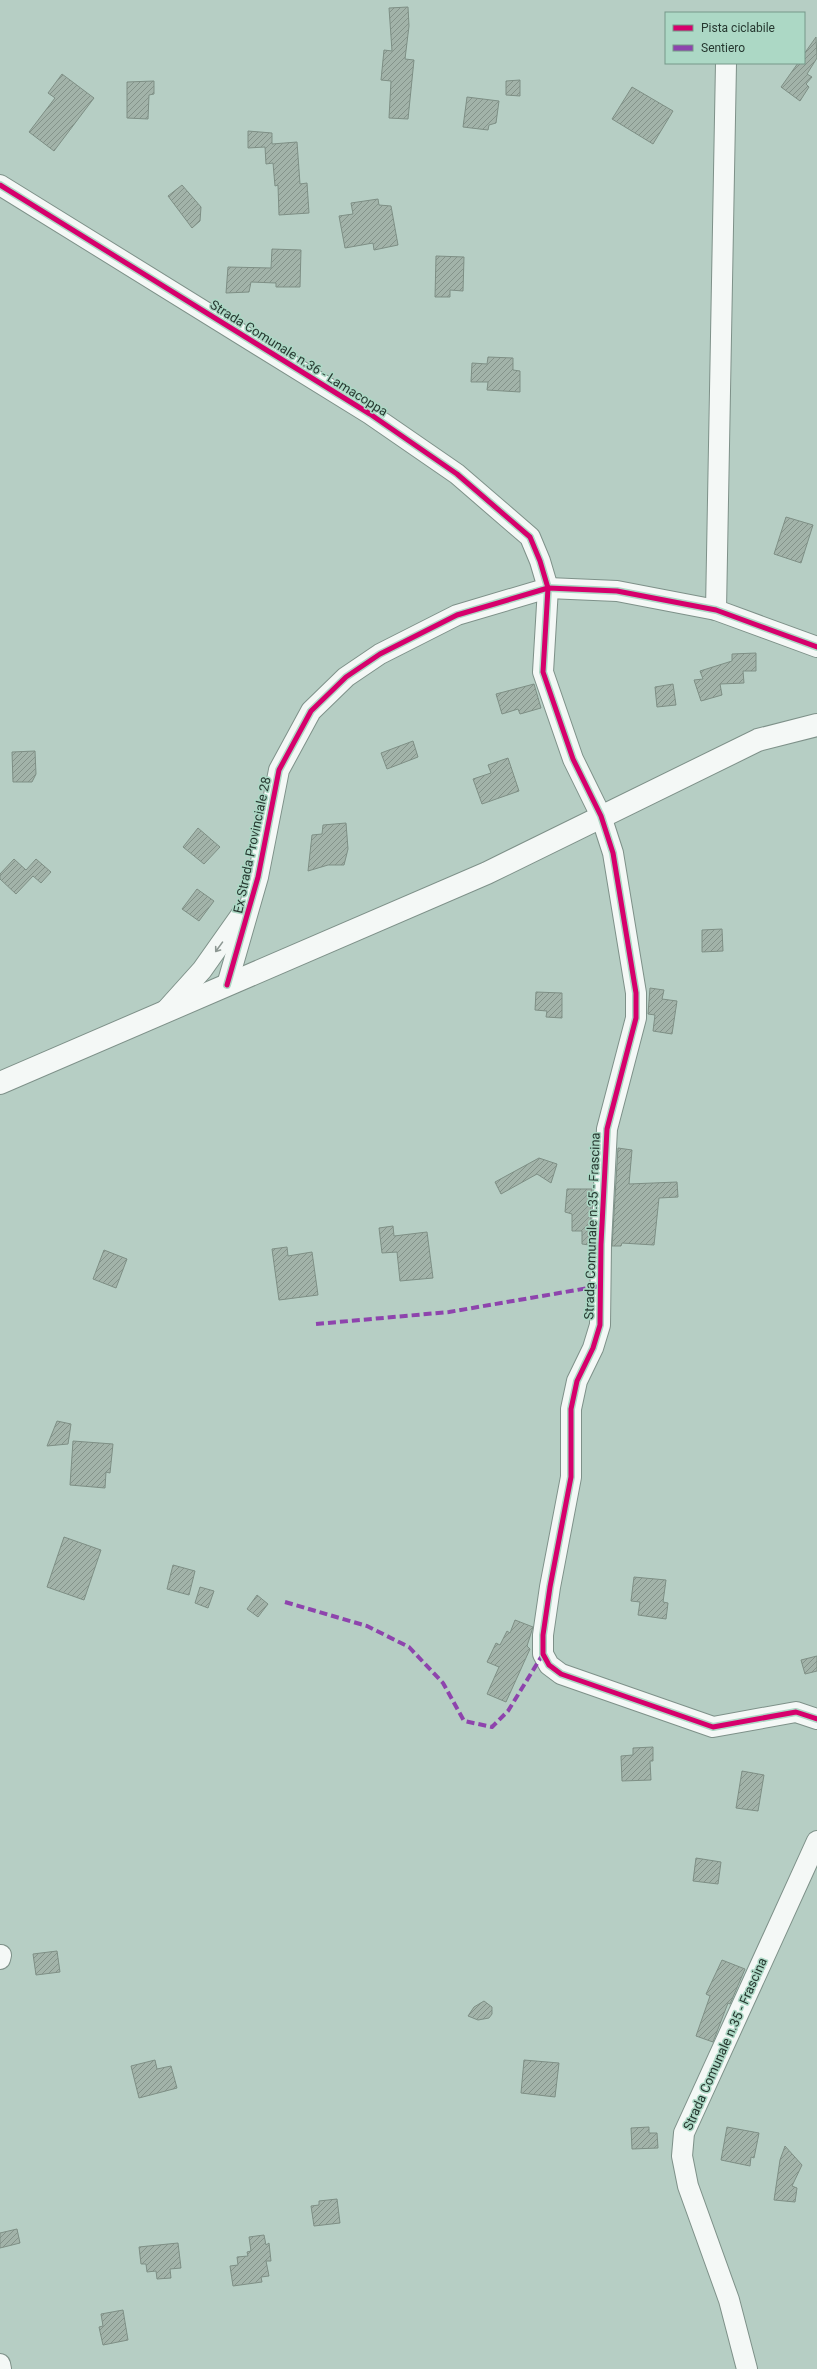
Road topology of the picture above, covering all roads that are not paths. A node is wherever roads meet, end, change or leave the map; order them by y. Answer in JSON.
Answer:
{"nodes":[{"id":1,"x":726,"y":64,"type":"edge"},
{"id":2,"x":0,"y":185,"type":"edge"},
{"id":3,"x":548,"y":588,"type":"junction"},
{"id":4,"x":716,"y":610,"type":"junction"},
{"id":5,"x":817,"y":647,"type":"edge"},
{"id":6,"x":817,"y":725,"type":"edge"},
{"id":7,"x":601,"y":816,"type":"junction"},
{"id":8,"x":258,"y":877,"type":"junction"},
{"id":9,"x":227,"y":985,"type":"junction"},
{"id":10,"x":166,"y":1010,"type":"junction"},
{"id":11,"x":0,"y":1083,"type":"edge"},
{"id":12,"x":817,"y":1719,"type":"edge"},
{"id":13,"x":817,"y":1841,"type":"edge"},
{"id":14,"x":0,"y":2364,"type":"edge"},
{"id":15,"x":1,"y":2369,"type":"edge"},
{"id":16,"x":747,"y":2369,"type":"edge"}],
"edges":[{"from":1,"to":4,"type":"street"},
{"from":2,"to":3,"type":"street","name":"Strada Comunale n.36 - Lamacoppa"},
{"from":3,"to":4,"type":"street","name":"Ex Strada Provinciale 28"},
{"from":3,"to":7,"type":"street","name":"Strada Comunale n.35 - Frascina"},
{"from":3,"to":8,"type":"street","name":"Ex Strada Provinciale 28"},
{"from":4,"to":5,"type":"street","name":"Ex Strada Provinciale 28"},
{"from":6,"to":7,"type":"main road"},
{"from":7,"to":9,"type":"main road"},
{"from":7,"to":12,"type":"street","name":"Strada Comunale n.35 - Frascina"},
{"from":8,"to":9,"type":"street","name":"Ex Strada Provinciale 28"},
{"from":8,"to":10,"type":"street","name":"Ex Strada Provinciale 28","one_way":true},
{"from":9,"to":10,"type":"main road"},
{"from":10,"to":11,"type":"main road"},
{"from":13,"to":16,"type":"street","name":"Strada Comunale n.35 - Frascina"},
{"from":14,"to":15,"type":"street"}]}
